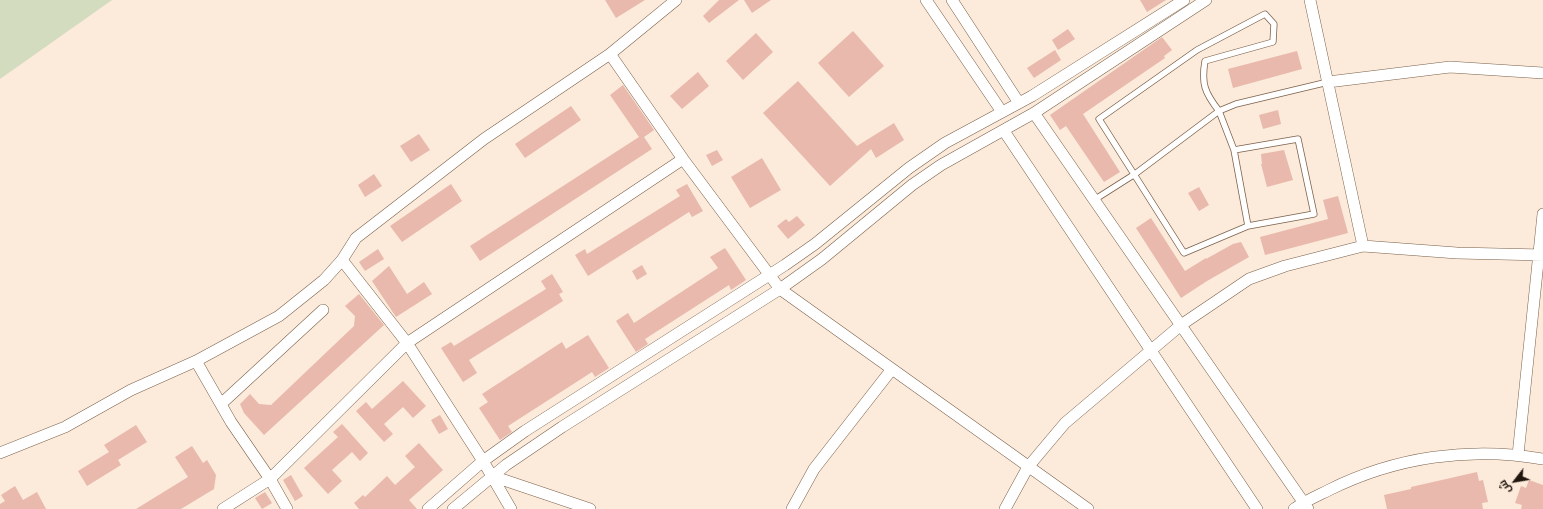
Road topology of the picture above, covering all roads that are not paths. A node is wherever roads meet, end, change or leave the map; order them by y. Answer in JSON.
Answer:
{"nodes":[{"id":1,"x":676,"y":0,"type":"edge"},
{"id":2,"x":926,"y":0,"type":"edge"},
{"id":3,"x":952,"y":0,"type":"edge"},
{"id":4,"x":1184,"y":0,"type":"edge"},
{"id":5,"x":1206,"y":0,"type":"edge"},
{"id":6,"x":1310,"y":0,"type":"edge"},
{"id":7,"x":610,"y":54,"type":"junction"},
{"id":8,"x":1543,"y":73,"type":"edge"},
{"id":9,"x":1328,"y":82,"type":"junction"},
{"id":10,"x":1019,"y":103,"type":"junction"},
{"id":11,"x":1218,"y":111,"type":"junction"},
{"id":12,"x":1002,"y":112,"type":"junction"},
{"id":13,"x":1034,"y":113,"type":"junction"},
{"id":14,"x":1004,"y":130,"type":"junction"},
{"id":15,"x":1234,"y":150,"type":"junction"},
{"id":16,"x":684,"y":159,"type":"junction"},
{"id":17,"x":1135,"y":174,"type":"junction"},
{"id":18,"x":1094,"y":200,"type":"junction"},
{"id":19,"x":1543,"y":214,"type":"edge"},
{"id":20,"x":1248,"y":226,"type":"junction"},
{"id":21,"x":1363,"y":246,"type":"junction"},
{"id":22,"x":1541,"y":255,"type":"edge"},
{"id":23,"x":342,"y":260,"type":"junction"},
{"id":24,"x":771,"y":275,"type":"junction"},
{"id":25,"x":780,"y":289,"type":"junction"},
{"id":26,"x":323,"y":310,"type":"dead end"},
{"id":27,"x":1180,"y":325,"type":"junction"},
{"id":28,"x":407,"y":343,"type":"junction"},
{"id":29,"x":1152,"y":350,"type":"junction"},
{"id":30,"x":196,"y":361,"type":"junction"},
{"id":31,"x":892,"y":369,"type":"junction"},
{"id":32,"x":221,"y":404,"type":"junction"},
{"id":33,"x":0,"y":453,"type":"edge"},
{"id":34,"x":1518,"y":454,"type":"junction"},
{"id":35,"x":1543,"y":459,"type":"edge"},
{"id":36,"x":483,"y":461,"type":"junction"},
{"id":37,"x":1028,"y":467,"type":"junction"},
{"id":38,"x":492,"y":476,"type":"junction"},
{"id":39,"x":270,"y":480,"type":"junction"},
{"id":40,"x":1306,"y":506,"type":"edge"},
{"id":41,"x":223,"y":509,"type":"edge"},
{"id":42,"x":287,"y":509,"type":"edge"},
{"id":43,"x":428,"y":509,"type":"edge"},
{"id":44,"x":453,"y":509,"type":"edge"},
{"id":45,"x":511,"y":509,"type":"edge"},
{"id":46,"x":590,"y":509,"type":"edge"},
{"id":47,"x":792,"y":509,"type":"edge"},
{"id":48,"x":1005,"y":509,"type":"edge"},
{"id":49,"x":1088,"y":509,"type":"edge"},
{"id":50,"x":1257,"y":509,"type":"edge"},
{"id":51,"x":1294,"y":509,"type":"edge"}],
"edges":[{"from":1,"to":7,"type":"street"},
{"from":2,"to":12,"type":"street"},
{"from":3,"to":10,"type":"street"},
{"from":4,"to":10,"type":"street"},
{"from":5,"to":13,"type":"street"},
{"from":6,"to":9,"type":"street"},
{"from":7,"to":16,"type":"street"},
{"from":7,"to":23,"type":"street"},
{"from":8,"to":9,"type":"street"},
{"from":9,"to":11,"type":"lane"},
{"from":9,"to":21,"type":"street"},
{"from":10,"to":12,"type":"street"},
{"from":11,"to":15,"type":"lane"},
{"from":11,"to":17,"type":"lane"},
{"from":11,"to":17,"type":"lane"},
{"from":12,"to":24,"type":"street"},
{"from":13,"to":14,"type":"street"},
{"from":13,"to":18,"type":"street"},
{"from":14,"to":25,"type":"street"},
{"from":14,"to":29,"type":"street"},
{"from":15,"to":20,"type":"lane"},
{"from":15,"to":20,"type":"lane"},
{"from":16,"to":24,"type":"street"},
{"from":16,"to":28,"type":"street"},
{"from":17,"to":18,"type":"lane"},
{"from":17,"to":20,"type":"lane"},
{"from":18,"to":27,"type":"street"},
{"from":19,"to":22,"type":"street"},
{"from":21,"to":22,"type":"street"},
{"from":21,"to":27,"type":"street"},
{"from":22,"to":34,"type":"street"},
{"from":23,"to":28,"type":"street"},
{"from":23,"to":30,"type":"street"},
{"from":24,"to":25,"type":"street"},
{"from":24,"to":36,"type":"street"},
{"from":25,"to":31,"type":"street"},
{"from":25,"to":38,"type":"street"},
{"from":26,"to":32,"type":"street"},
{"from":27,"to":29,"type":"street"},
{"from":27,"to":40,"type":"street"},
{"from":28,"to":36,"type":"street"},
{"from":28,"to":39,"type":"street"},
{"from":29,"to":37,"type":"street"},
{"from":29,"to":50,"type":"street"},
{"from":30,"to":32,"type":"street"},
{"from":30,"to":33,"type":"street"},
{"from":31,"to":37,"type":"street"},
{"from":31,"to":47,"type":"street"},
{"from":32,"to":39,"type":"street"},
{"from":34,"to":35,"type":"street"},
{"from":34,"to":40,"type":"street"},
{"from":36,"to":38,"type":"street"},
{"from":36,"to":43,"type":"street"},
{"from":37,"to":48,"type":"street"},
{"from":37,"to":49,"type":"street"},
{"from":38,"to":44,"type":"street"},
{"from":38,"to":45,"type":"street"},
{"from":38,"to":46,"type":"street"},
{"from":39,"to":41,"type":"street"},
{"from":39,"to":42,"type":"street"},
{"from":40,"to":51,"type":"street"}]}
